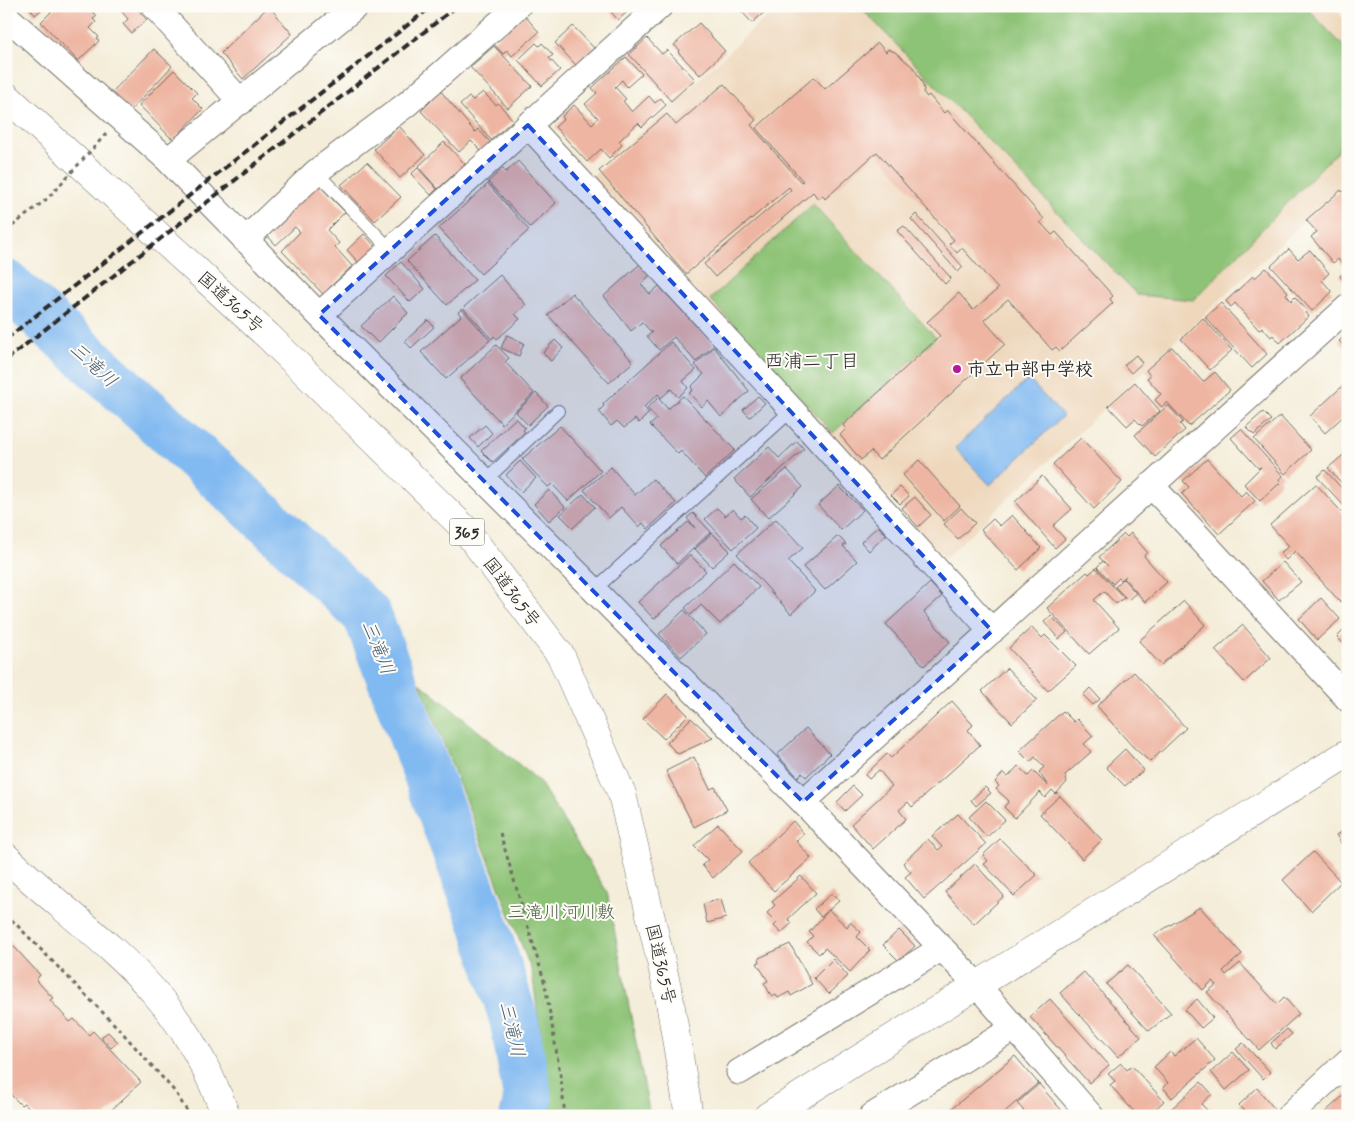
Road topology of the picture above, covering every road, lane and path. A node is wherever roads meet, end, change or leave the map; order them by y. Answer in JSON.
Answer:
{"nodes":[{"id":1,"x":154,"y":6,"type":"edge"},
{"id":2,"x":356,"y":6,"type":"edge"},
{"id":3,"x":518,"y":6,"type":"edge"},
{"id":4,"x":660,"y":6,"type":"edge"},
{"id":5,"x":6,"y":16,"type":"edge"},
{"id":6,"x":6,"y":96,"type":"edge"},
{"id":7,"x":241,"y":102,"type":"junction"},
{"id":8,"x":528,"y":125,"type":"junction"},
{"id":9,"x":106,"y":134,"type":"dead end"},
{"id":10,"x":168,"y":160,"type":"junction"},
{"id":11,"x":316,"y":172,"type":"junction"},
{"id":12,"x":6,"y":231,"type":"edge"},
{"id":13,"x":245,"y":240,"type":"junction"},
{"id":14,"x":391,"y":250,"type":"junction"},
{"id":15,"x":1348,"y":307,"type":"edge"},
{"id":16,"x":319,"y":315,"type":"junction"},
{"id":17,"x":792,"y":410,"type":"junction"},
{"id":18,"x":558,"y":411,"type":"dead end"},
{"id":19,"x":485,"y":481,"type":"junction"},
{"id":20,"x":1151,"y":484,"type":"junction"},
{"id":21,"x":594,"y":590,"type":"junction"},
{"id":22,"x":992,"y":631,"type":"junction"},
{"id":23,"x":1348,"y":699,"type":"edge"},
{"id":24,"x":1348,"y":753,"type":"edge"},
{"id":25,"x":803,"y":802,"type":"junction"},
{"id":26,"x":500,"y":833,"type":"dead end"},
{"id":27,"x":6,"y":857,"type":"edge"},
{"id":28,"x":6,"y":914,"type":"edge"},
{"id":29,"x":942,"y":948,"type":"junction"},
{"id":30,"x":977,"y":985,"type":"junction"},
{"id":31,"x":1014,"y":1028,"type":"junction"},
{"id":32,"x":1348,"y":1061,"type":"edge"},
{"id":33,"x":739,"y":1072,"type":"dead end"},
{"id":34,"x":190,"y":1116,"type":"edge"},
{"id":35,"x":226,"y":1116,"type":"edge"},
{"id":36,"x":565,"y":1116,"type":"edge"},
{"id":37,"x":688,"y":1116,"type":"edge"},
{"id":38,"x":768,"y":1116,"type":"edge"},
{"id":39,"x":872,"y":1116,"type":"edge"},
{"id":40,"x":1091,"y":1116,"type":"edge"},
{"id":41,"x":1288,"y":1116,"type":"edge"}],
"edges":[{"from":1,"to":7,"type":"street"},
{"from":2,"to":7,"type":"street"},
{"from":3,"to":11,"type":"street"},
{"from":4,"to":8,"type":"street"},
{"from":5,"to":10,"type":"street"},
{"from":6,"to":37,"type":"main road","name":"国道365号","number":"365"},
{"from":7,"to":10,"type":"street"},
{"from":8,"to":14,"type":"street"},
{"from":8,"to":17,"type":"street"},
{"from":9,"to":12,"type":"path","bridge":true},
{"from":10,"to":13,"type":"street"},
{"from":11,"to":13,"type":"street"},
{"from":11,"to":14,"type":"lane"},
{"from":13,"to":16,"type":"street"},
{"from":14,"to":16,"type":"street"},
{"from":15,"to":20,"type":"street"},
{"from":16,"to":19,"type":"street"},
{"from":17,"to":21,"type":"lane"},
{"from":17,"to":22,"type":"street"},
{"from":18,"to":19,"type":"lane"},
{"from":19,"to":21,"type":"street"},
{"from":20,"to":22,"type":"street"},
{"from":20,"to":23,"type":"street"},
{"from":21,"to":25,"type":"street"},
{"from":22,"to":25,"type":"street"},
{"from":24,"to":30,"type":"main road"},
{"from":25,"to":29,"type":"street"},
{"from":26,"to":36,"type":"path"},
{"from":27,"to":35,"type":"main road"},
{"from":28,"to":34,"type":"path"},
{"from":29,"to":30,"type":"street"},
{"from":29,"to":33,"type":"street"},
{"from":30,"to":31,"type":"street"},
{"from":30,"to":38,"type":"main road"},
{"from":31,"to":39,"type":"street"},
{"from":31,"to":40,"type":"street"},
{"from":32,"to":41,"type":"street"}]}
